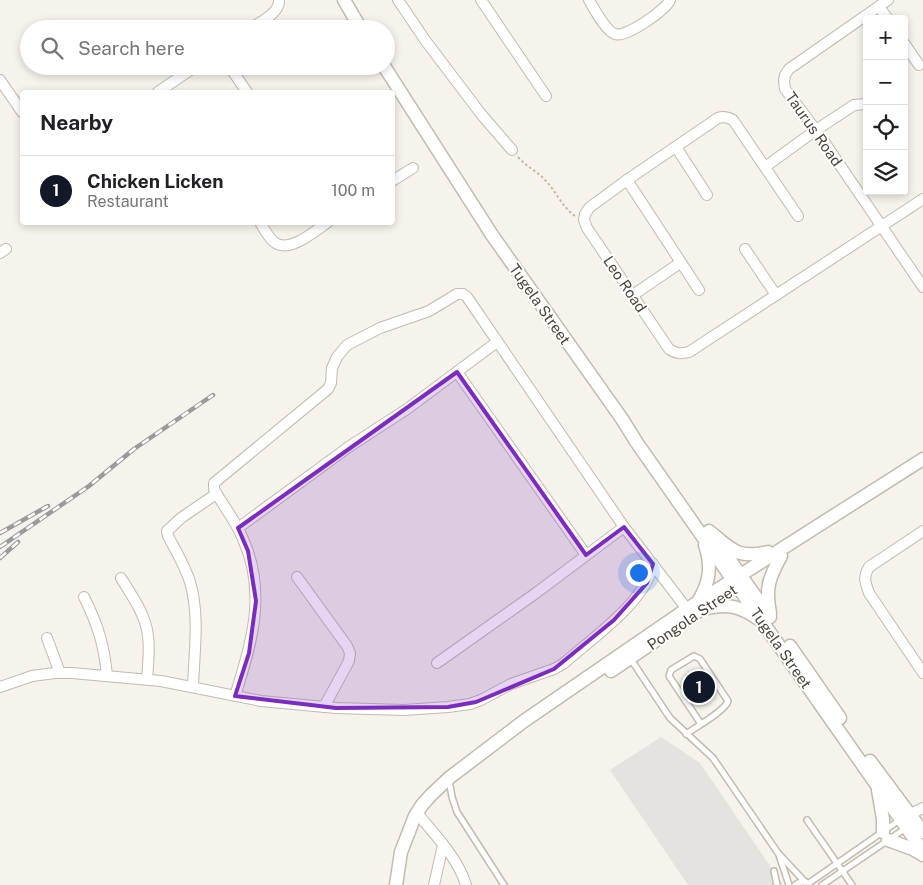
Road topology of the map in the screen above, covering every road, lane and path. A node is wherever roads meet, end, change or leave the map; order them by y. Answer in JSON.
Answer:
{"nodes":[{"id":1,"x":279,"y":0,"type":"edge"},
{"id":2,"x":344,"y":0,"type":"edge"},
{"id":3,"x":398,"y":0,"type":"edge"},
{"id":4,"x":481,"y":0,"type":"edge"},
{"id":5,"x":589,"y":0,"type":"edge"},
{"id":6,"x":670,"y":0,"type":"edge"},
{"id":7,"x":888,"y":0,"type":"edge"},
{"id":8,"x":879,"y":6,"type":"junction"},
{"id":9,"x":885,"y":15,"type":"edge"},
{"id":10,"x":263,"y":20,"type":"edge"},
{"id":11,"x":356,"y":20,"type":"edge"},
{"id":12,"x":908,"y":49,"type":"edge"},
{"id":13,"x":919,"y":65,"type":"dead end"},
{"id":14,"x":185,"y":75,"type":"edge"},
{"id":15,"x":235,"y":75,"type":"edge"},
{"id":16,"x":390,"y":75,"type":"edge"},
{"id":17,"x":0,"y":80,"type":"edge"},
{"id":18,"x":169,"y":89,"type":"edge"},
{"id":19,"x":245,"y":90,"type":"edge"},
{"id":20,"x":546,"y":96,"type":"dead end"},
{"id":21,"x":863,"y":104,"type":"edge"},
{"id":22,"x":20,"y":109,"type":"edge"},
{"id":23,"x":816,"y":130,"type":"junction"},
{"id":24,"x":676,"y":147,"type":"junction"},
{"id":25,"x":512,"y":150,"type":"joint"},
{"id":26,"x":765,"y":167,"type":"junction"},
{"id":27,"x":413,"y":168,"type":"dead end"},
{"id":28,"x":395,"y":179,"type":"edge"},
{"id":29,"x":627,"y":180,"type":"junction"},
{"id":30,"x":707,"y":195,"type":"dead end"},
{"id":31,"x":923,"y":199,"type":"edge"},
{"id":32,"x":798,"y":216,"type":"dead end"},
{"id":33,"x":584,"y":220,"type":"junction"},
{"id":34,"x":262,"y":225,"type":"edge"},
{"id":35,"x":323,"y":225,"type":"edge"},
{"id":36,"x":881,"y":226,"type":"junction"},
{"id":37,"x":745,"y":248,"type":"dead end"},
{"id":38,"x":680,"y":263,"type":"junction"},
{"id":39,"x":923,"y":287,"type":"edge"},
{"id":40,"x":699,"y":290,"type":"dead end"},
{"id":41,"x":776,"y":294,"type":"junction"},
{"id":42,"x":633,"y":295,"type":"junction"},
{"id":43,"x":497,"y":342,"type":"junction"},
{"id":44,"x":457,"y":372,"type":"junction"},
{"id":45,"x":923,"y":459,"type":"edge"},
{"id":46,"x":216,"y":494,"type":"junction"},
{"id":47,"x":624,"y":526,"type":"junction"},
{"id":48,"x":238,"y":528,"type":"junction"},
{"id":49,"x":704,"y":531,"type":"junction"},
{"id":50,"x":923,"y":531,"type":"edge"},
{"id":51,"x":780,"y":553,"type":"junction"},
{"id":52,"x":586,"y":555,"type":"junction"},
{"id":53,"x":653,"y":564,"type":"junction"},
{"id":54,"x":298,"y":577,"type":"dead end"},
{"id":55,"x":121,"y":578,"type":"dead end"},
{"id":56,"x":739,"y":580,"type":"junction"},
{"id":57,"x":84,"y":598,"type":"dead end"},
{"id":58,"x":696,"y":607,"type":"junction"},
{"id":59,"x":767,"y":620,"type":"junction"},
{"id":60,"x":48,"y":638,"type":"dead end"},
{"id":61,"x":628,"y":655,"type":"junction"},
{"id":62,"x":437,"y":662,"type":"dead end"},
{"id":63,"x":921,"y":666,"type":"edge"},
{"id":64,"x":60,"y":672,"type":"junction"},
{"id":65,"x":107,"y":675,"type":"junction"},
{"id":66,"x":147,"y":680,"type":"junction"},
{"id":67,"x":0,"y":687,"type":"edge"},
{"id":68,"x":193,"y":687,"type":"junction"},
{"id":69,"x":235,"y":696,"type":"junction"},
{"id":70,"x":324,"y":707,"type":"junction"},
{"id":71,"x":701,"y":724,"type":"junction"},
{"id":72,"x":686,"y":734,"type":"junction"},
{"id":73,"x":449,"y":778,"type":"junction"},
{"id":74,"x":877,"y":786,"type":"junction"},
{"id":75,"x":923,"y":808,"type":"edge"},
{"id":76,"x":417,"y":813,"type":"junction"},
{"id":77,"x":807,"y":820,"type":"dead end"},
{"id":78,"x":913,"y":821,"type":"edge"},
{"id":79,"x":885,"y":836,"type":"junction"},
{"id":80,"x":442,"y":845,"type":"junction"},
{"id":81,"x":923,"y":851,"type":"edge"},
{"id":82,"x":778,"y":853,"type":"junction"},
{"id":83,"x":923,"y":855,"type":"edge"},
{"id":84,"x":838,"y":864,"type":"junction"},
{"id":85,"x":774,"y":871,"type":"dead end"},
{"id":86,"x":843,"y":871,"type":"junction"},
{"id":87,"x":808,"y":883,"type":"edge"},
{"id":88,"x":396,"y":885,"type":"edge"},
{"id":89,"x":434,"y":885,"type":"edge"},
{"id":90,"x":466,"y":885,"type":"edge"},
{"id":91,"x":504,"y":885,"type":"edge"},
{"id":92,"x":777,"y":885,"type":"edge"},
{"id":93,"x":789,"y":885,"type":"edge"},
{"id":94,"x":795,"y":885,"type":"edge"},
{"id":95,"x":822,"y":885,"type":"edge"},
{"id":96,"x":852,"y":885,"type":"edge"}],
"edges":[{"from":1,"to":10,"type":"street"},
{"from":2,"to":11,"type":"street"},
{"from":3,"to":25,"type":"street"},
{"from":4,"to":20,"type":"street"},
{"from":5,"to":6,"type":"street"},
{"from":7,"to":8,"type":"street","name":"Taurus Road"},
{"from":8,"to":9,"type":"street"},
{"from":8,"to":23,"type":"street","name":"Taurus Road"},
{"from":12,"to":13,"type":"street"},
{"from":14,"to":18,"type":"street"},
{"from":15,"to":19,"type":"street"},
{"from":16,"to":49,"type":"street","name":"Tugela Street"},
{"from":17,"to":22,"type":"street"},
{"from":21,"to":23,"type":"street"},
{"from":23,"to":26,"type":"street"},
{"from":23,"to":36,"type":"street","name":"Taurus Road"},
{"from":24,"to":26,"type":"street"},
{"from":24,"to":29,"type":"street"},
{"from":24,"to":30,"type":"street"},
{"from":25,"to":33,"type":"path"},
{"from":26,"to":32,"type":"street"},
{"from":27,"to":28,"type":"street"},
{"from":29,"to":33,"type":"street"},
{"from":29,"to":38,"type":"street"},
{"from":31,"to":36,"type":"street","name":"Leo Road"},
{"from":33,"to":42,"type":"street","name":"Leo Road"},
{"from":34,"to":35,"type":"street"},
{"from":36,"to":39,"type":"street","name":"Taurus Road"},
{"from":36,"to":41,"type":"street","name":"Leo Road"},
{"from":37,"to":41,"type":"street"},
{"from":38,"to":40,"type":"street"},
{"from":38,"to":42,"type":"street"},
{"from":41,"to":42,"type":"street","name":"Leo Road"},
{"from":43,"to":44,"type":"street"},
{"from":43,"to":46,"type":"street"},
{"from":43,"to":47,"type":"street"},
{"from":44,"to":48,"type":"street"},
{"from":44,"to":52,"type":"street"},
{"from":45,"to":51,"type":"street","name":"Pongola Street"},
{"from":46,"to":48,"type":"street"},
{"from":46,"to":68,"type":"street"},
{"from":47,"to":52,"type":"street"},
{"from":47,"to":53,"type":"street"},
{"from":48,"to":69,"type":"street"},
{"from":49,"to":51,"type":"street"},
{"from":49,"to":56,"type":"street","name":"Tugela Street"},
{"from":49,"to":58,"type":"street"},
{"from":50,"to":63,"type":"street"},
{"from":51,"to":56,"type":"street","name":"Pongola Street"},
{"from":51,"to":59,"type":"street"},
{"from":52,"to":62,"type":"street"},
{"from":53,"to":58,"type":"street"},
{"from":53,"to":70,"type":"street"},
{"from":54,"to":70,"type":"street"},
{"from":55,"to":66,"type":"street"},
{"from":56,"to":58,"type":"street","name":"Pongola Street"},
{"from":56,"to":59,"type":"street","name":"Tugela Street"},
{"from":57,"to":65,"type":"street"},
{"from":58,"to":59,"type":"street"},
{"from":58,"to":61,"type":"street","name":"Pongola Street"},
{"from":59,"to":74,"type":"street","name":"Tugela Street"},
{"from":59,"to":78,"type":"street","name":"Tugela Street"},
{"from":60,"to":64,"type":"street"},
{"from":61,"to":72,"type":"lane"},
{"from":61,"to":73,"type":"street","name":"Pongola Street"},
{"from":64,"to":65,"type":"street"},
{"from":64,"to":67,"type":"street"},
{"from":65,"to":66,"type":"street"},
{"from":66,"to":68,"type":"street"},
{"from":68,"to":69,"type":"street"},
{"from":69,"to":70,"type":"street"},
{"from":71,"to":71,"type":"lane"},
{"from":71,"to":72,"type":"lane"},
{"from":72,"to":82,"type":"lane"},
{"from":73,"to":76,"type":"street","name":"Pongola Street"},
{"from":73,"to":91,"type":"lane"},
{"from":74,"to":78,"type":"street","name":"Tugela Street"},
{"from":74,"to":79,"type":"street"},
{"from":75,"to":78,"type":"street"},
{"from":76,"to":80,"type":"street"},
{"from":76,"to":88,"type":"street","name":"Pongola Street"},
{"from":77,"to":84,"type":"lane"},
{"from":78,"to":79,"type":"lane"},
{"from":78,"to":79,"type":"lane"},
{"from":78,"to":81,"type":"street","name":"Tugela Street"},
{"from":79,"to":83,"type":"street"},
{"from":79,"to":84,"type":"lane"},
{"from":79,"to":86,"type":"lane"},
{"from":80,"to":89,"type":"street"},
{"from":80,"to":90,"type":"street"},
{"from":82,"to":87,"type":"lane"},
{"from":82,"to":93,"type":"lane"},
{"from":84,"to":86,"type":"lane"},
{"from":84,"to":87,"type":"lane"},
{"from":85,"to":92,"type":"lane"},
{"from":86,"to":95,"type":"lane"},
{"from":86,"to":96,"type":"lane"},
{"from":87,"to":94,"type":"lane"}]}
